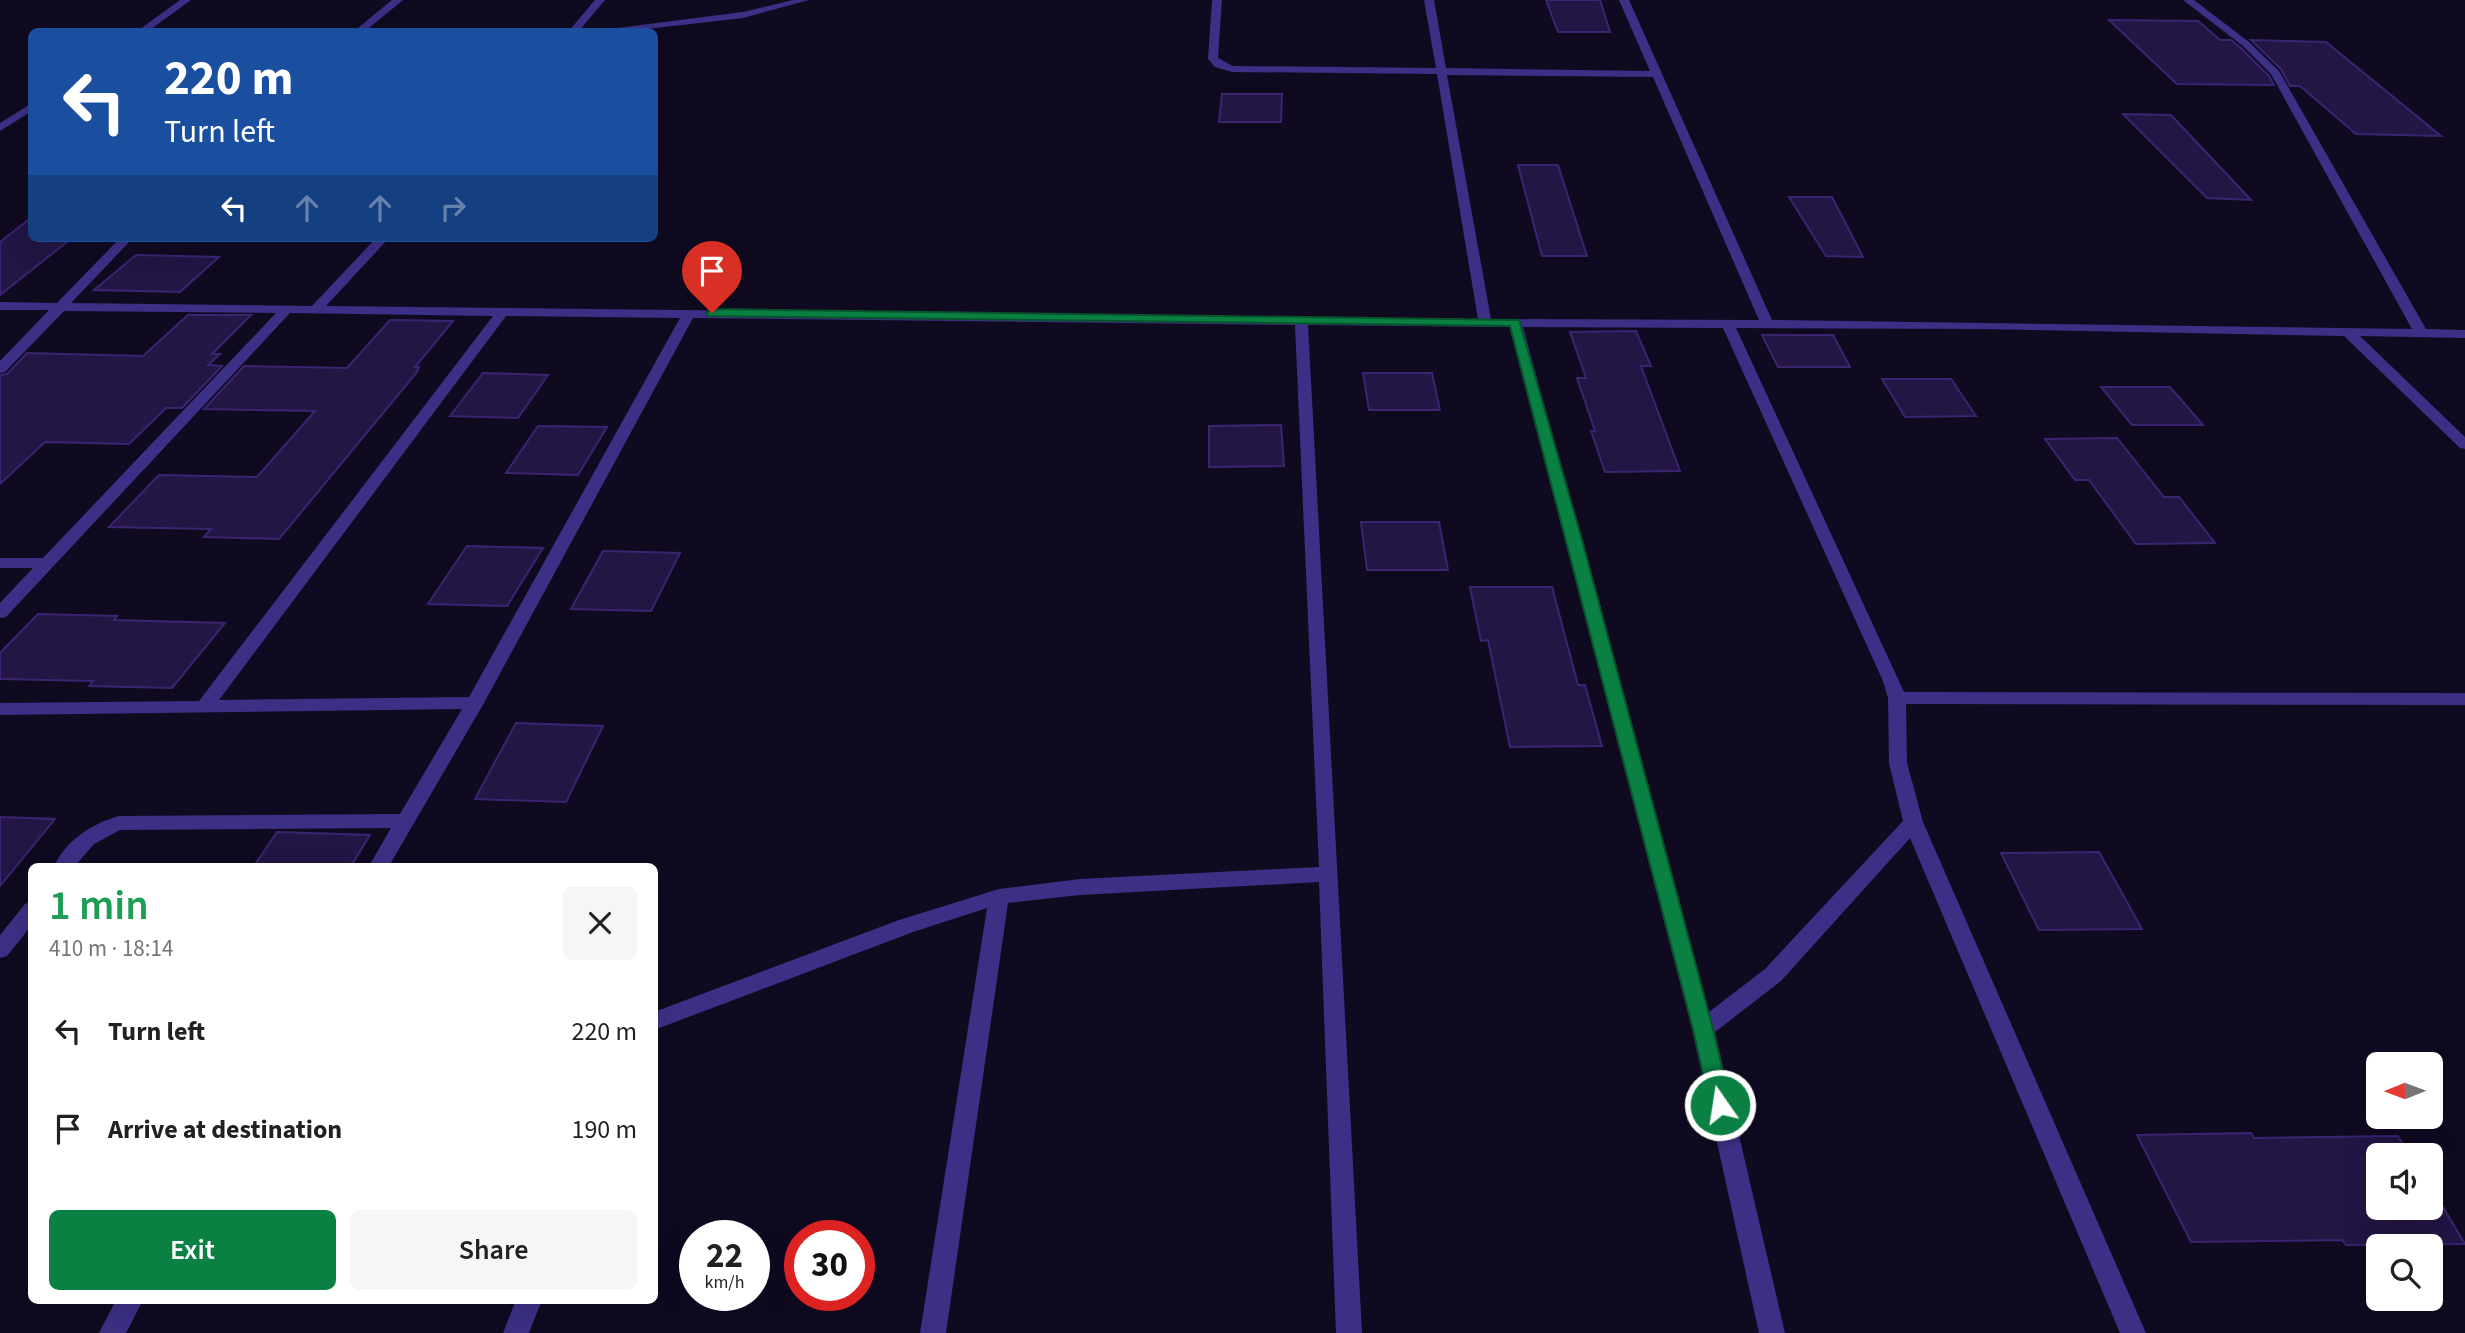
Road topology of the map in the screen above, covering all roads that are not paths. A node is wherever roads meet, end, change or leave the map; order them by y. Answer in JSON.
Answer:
{"nodes":[{"id":1,"x":186,"y":0,"type":"edge"},
{"id":2,"x":398,"y":0,"type":"edge"},
{"id":3,"x":600,"y":0,"type":"edge"},
{"id":4,"x":804,"y":0,"type":"edge"},
{"id":5,"x":1217,"y":0,"type":"edge"},
{"id":6,"x":1429,"y":0,"type":"edge"},
{"id":7,"x":1624,"y":0,"type":"edge"},
{"id":8,"x":2188,"y":0,"type":"edge"},
{"id":9,"x":146,"y":28,"type":"edge"},
{"id":10,"x":362,"y":28,"type":"edge"},
{"id":11,"x":576,"y":28,"type":"edge"},
{"id":12,"x":626,"y":28,"type":"edge"},
{"id":13,"x":1442,"y":71,"type":"junction"},
{"id":14,"x":1658,"y":74,"type":"junction"},
{"id":15,"x":28,"y":109,"type":"edge"},
{"id":16,"x":0,"y":128,"type":"edge"},
{"id":17,"x":123,"y":242,"type":"edge"},
{"id":18,"x":379,"y":242,"type":"edge"},
{"id":19,"x":0,"y":306,"type":"edge"},
{"id":20,"x":62,"y":306,"type":"junction"},
{"id":21,"x":288,"y":308,"type":"junction"},
{"id":22,"x":316,"y":309,"type":"junction"},
{"id":23,"x":503,"y":311,"type":"junction"},
{"id":24,"x":689,"y":313,"type":"junction"},
{"id":25,"x":1301,"y":320,"type":"junction"},
{"id":26,"x":1515,"y":322,"type":"junction"},
{"id":27,"x":1485,"y":323,"type":"junction"},
{"id":28,"x":1727,"y":323,"type":"junction"},
{"id":29,"x":1767,"y":323,"type":"junction"},
{"id":30,"x":2348,"y":332,"type":"junction"},
{"id":31,"x":2421,"y":333,"type":"junction"},
{"id":32,"x":2465,"y":334,"type":"edge"},
{"id":33,"x":0,"y":369,"type":"edge"},
{"id":34,"x":2465,"y":445,"type":"edge"},
{"id":35,"x":0,"y":563,"type":"edge"},
{"id":36,"x":48,"y":563,"type":"junction"},
{"id":37,"x":0,"y":613,"type":"edge"},
{"id":38,"x":1897,"y":698,"type":"junction"},
{"id":39,"x":2465,"y":699,"type":"edge"},
{"id":40,"x":475,"y":703,"type":"junction"},
{"id":41,"x":204,"y":706,"type":"junction"},
{"id":42,"x":0,"y":709,"type":"edge"},
{"id":43,"x":406,"y":821,"type":"junction"},
{"id":44,"x":1913,"y":822,"type":"junction"},
{"id":45,"x":66,"y":863,"type":"edge"},
{"id":46,"x":381,"y":863,"type":"edge"},
{"id":47,"x":1329,"y":874,"type":"junction"},
{"id":48,"x":999,"y":897,"type":"junction"},
{"id":49,"x":28,"y":914,"type":"edge"},
{"id":50,"x":0,"y":950,"type":"edge"},
{"id":51,"x":658,"y":1019,"type":"edge"},
{"id":52,"x":1703,"y":1029,"type":"junction"},
{"id":53,"x":128,"y":1304,"type":"edge"},
{"id":54,"x":527,"y":1304,"type":"edge"},
{"id":55,"x":111,"y":1333,"type":"edge"},
{"id":56,"x":516,"y":1333,"type":"edge"},
{"id":57,"x":933,"y":1333,"type":"edge"},
{"id":58,"x":1349,"y":1333,"type":"edge"},
{"id":59,"x":1772,"y":1333,"type":"edge"},
{"id":60,"x":2133,"y":1333,"type":"edge"}],
"edges":[{"from":1,"to":9,"type":"street"},
{"from":2,"to":10,"type":"street"},
{"from":3,"to":11,"type":"street"},
{"from":4,"to":12,"type":"street"},
{"from":5,"to":13,"type":"street"},
{"from":6,"to":13,"type":"street"},
{"from":7,"to":14,"type":"street"},
{"from":8,"to":31,"type":"street"},
{"from":13,"to":14,"type":"street"},
{"from":13,"to":27,"type":"street"},
{"from":14,"to":29,"type":"street"},
{"from":15,"to":16,"type":"street"},
{"from":17,"to":20,"type":"street"},
{"from":18,"to":22,"type":"street"},
{"from":19,"to":20,"type":"street"},
{"from":20,"to":21,"type":"street"},
{"from":20,"to":33,"type":"street"},
{"from":21,"to":22,"type":"street"},
{"from":21,"to":36,"type":"street"},
{"from":22,"to":23,"type":"street"},
{"from":23,"to":24,"type":"street"},
{"from":23,"to":41,"type":"street"},
{"from":24,"to":25,"type":"street"},
{"from":24,"to":40,"type":"street"},
{"from":25,"to":27,"type":"street"},
{"from":25,"to":47,"type":"street"},
{"from":26,"to":27,"type":"street"},
{"from":26,"to":28,"type":"street"},
{"from":26,"to":52,"type":"street"},
{"from":28,"to":29,"type":"street"},
{"from":28,"to":38,"type":"street"},
{"from":29,"to":30,"type":"street"},
{"from":30,"to":31,"type":"street"},
{"from":30,"to":34,"type":"street"},
{"from":31,"to":32,"type":"street"},
{"from":35,"to":36,"type":"street"},
{"from":36,"to":37,"type":"street"},
{"from":38,"to":39,"type":"street"},
{"from":38,"to":44,"type":"street"},
{"from":40,"to":41,"type":"street"},
{"from":40,"to":43,"type":"street"},
{"from":41,"to":42,"type":"street"},
{"from":43,"to":45,"type":"street"},
{"from":43,"to":46,"type":"street"},
{"from":44,"to":52,"type":"street"},
{"from":44,"to":60,"type":"street"},
{"from":47,"to":48,"type":"street"},
{"from":47,"to":58,"type":"street"},
{"from":48,"to":51,"type":"street"},
{"from":48,"to":57,"type":"street"},
{"from":49,"to":50,"type":"street"},
{"from":52,"to":59,"type":"street"},
{"from":53,"to":55,"type":"street"},
{"from":54,"to":56,"type":"street"}]}
